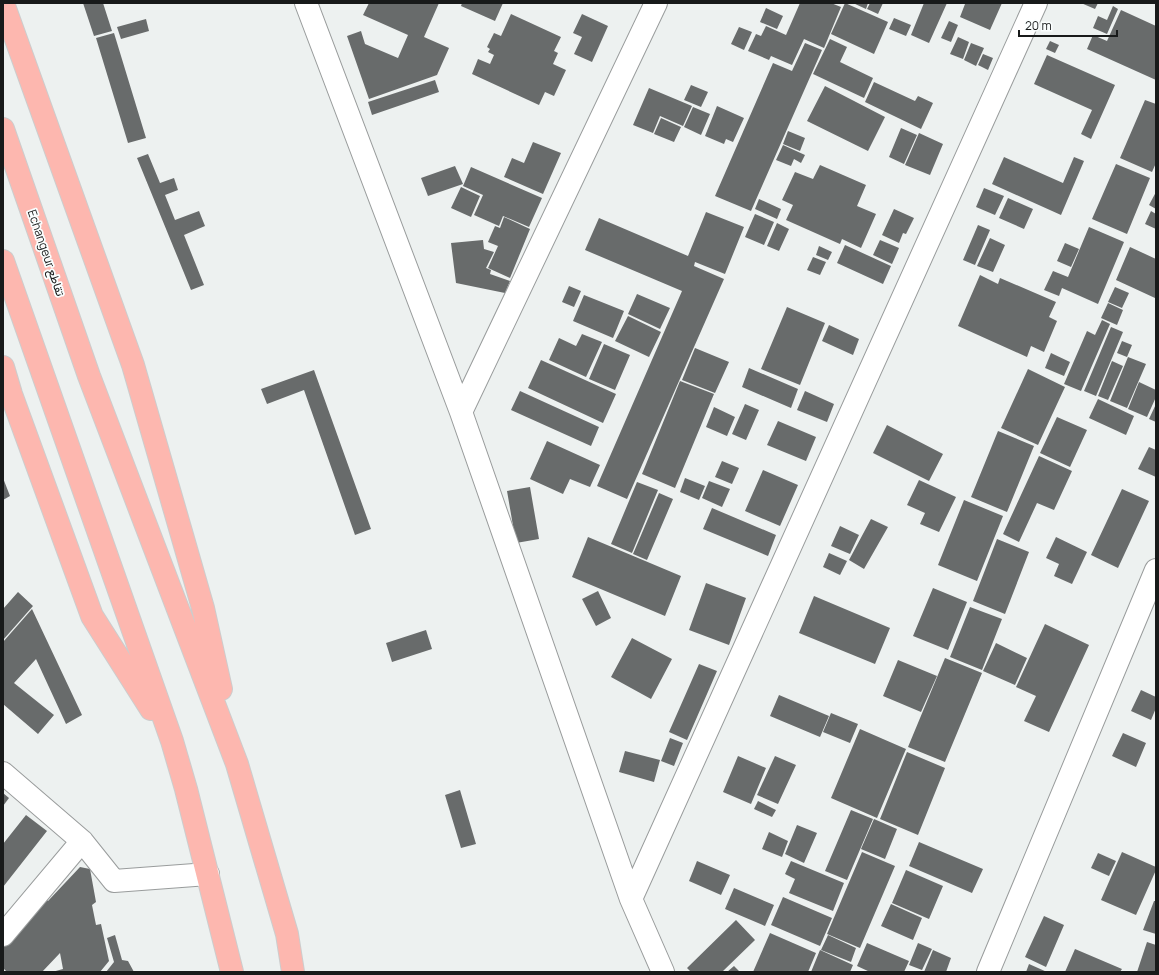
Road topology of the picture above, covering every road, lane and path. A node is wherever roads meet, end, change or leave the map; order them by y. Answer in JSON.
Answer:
{"nodes":[{"id":1,"x":3,"y":3,"type":"edge"},
{"id":2,"x":306,"y":3,"type":"edge"},
{"id":3,"x":656,"y":3,"type":"edge"},
{"id":4,"x":1036,"y":3,"type":"edge"},
{"id":5,"x":3,"y":130,"type":"edge"},
{"id":6,"x":3,"y":261,"type":"edge"},
{"id":7,"x":3,"y":367,"type":"edge"},
{"id":8,"x":461,"y":412,"type":"junction"},
{"id":9,"x":1156,"y":570,"type":"edge"},
{"id":10,"x":172,"y":741,"type":"junction"},
{"id":11,"x":238,"y":764,"type":"junction"},
{"id":12,"x":3,"y":773,"type":"edge"},
{"id":13,"x":82,"y":841,"type":"junction"},
{"id":14,"x":208,"y":874,"type":"junction"},
{"id":15,"x":631,"y":899,"type":"junction"},
{"id":16,"x":3,"y":935,"type":"edge"},
{"id":17,"x":232,"y":972,"type":"edge"},
{"id":18,"x":293,"y":972,"type":"edge"},
{"id":19,"x":663,"y":972,"type":"edge"},
{"id":20,"x":988,"y":972,"type":"edge"}],
"edges":[{"from":1,"to":11,"type":"highway"},
{"from":2,"to":8,"type":"street"},
{"from":3,"to":8,"type":"street"},
{"from":4,"to":15,"type":"street"},
{"from":5,"to":11,"type":"highway","name":"Echangeur تقاطع"},
{"from":6,"to":10,"type":"highway"},
{"from":7,"to":10,"type":"highway"},
{"from":8,"to":15,"type":"street"},
{"from":9,"to":20,"type":"street"},
{"from":10,"to":14,"type":"highway"},
{"from":11,"to":18,"type":"highway"},
{"from":12,"to":13,"type":"street"},
{"from":13,"to":14,"type":"street"},
{"from":13,"to":16,"type":"street"},
{"from":14,"to":17,"type":"highway"},
{"from":15,"to":19,"type":"street"}]}
